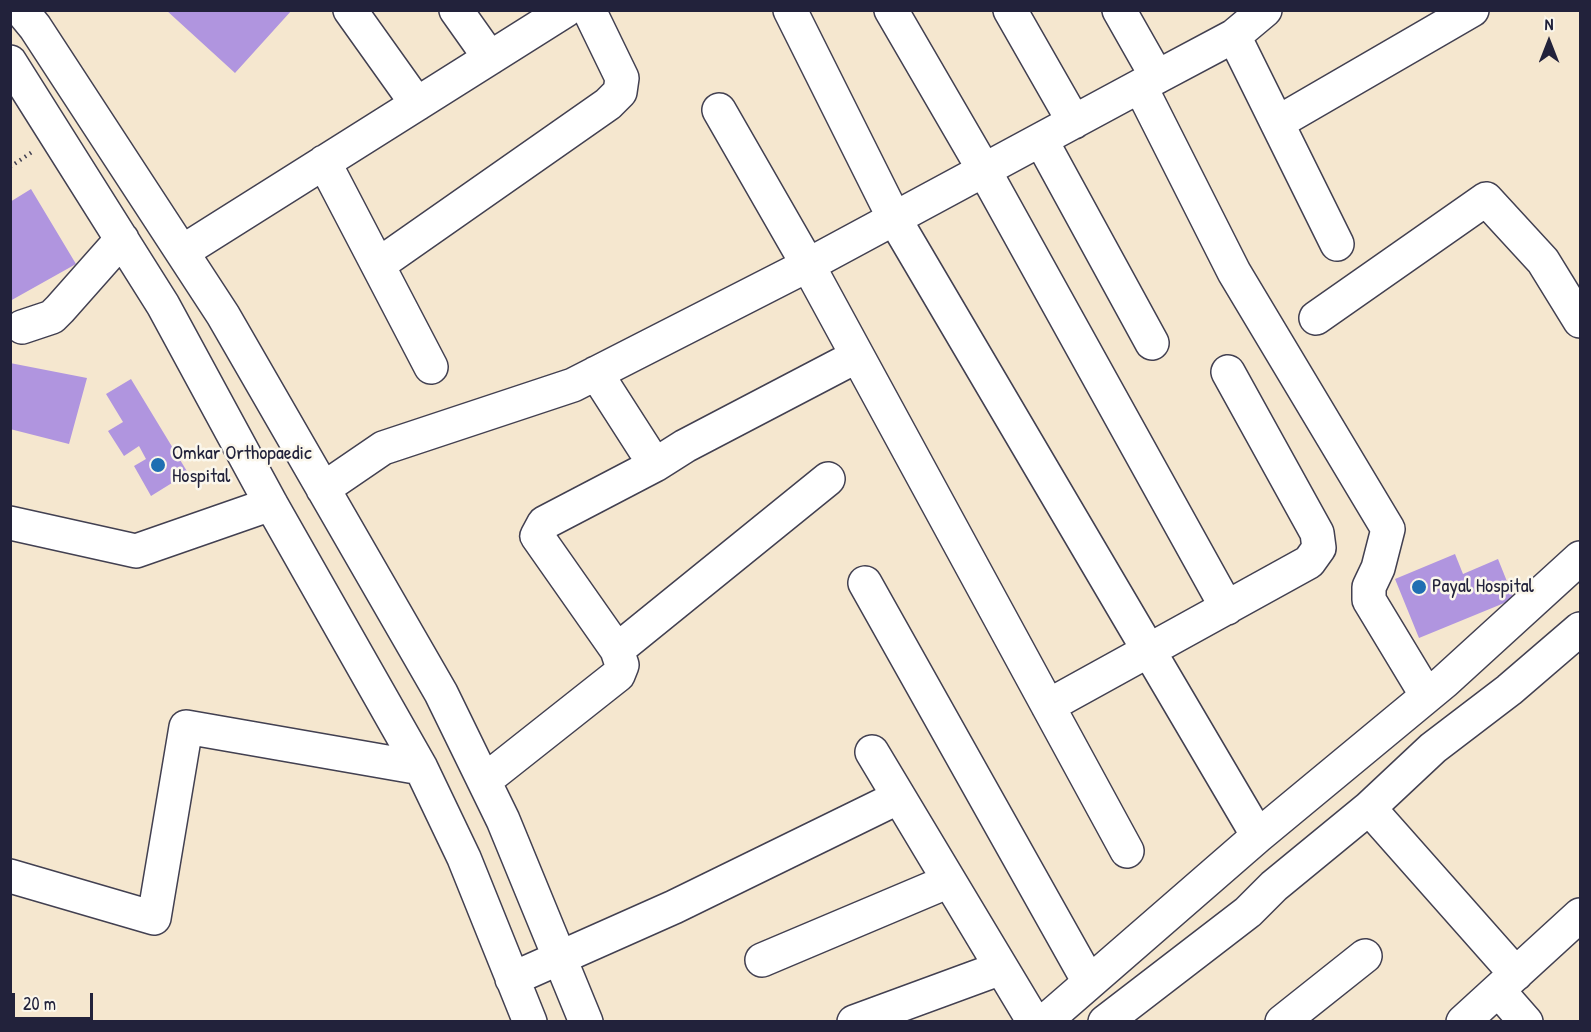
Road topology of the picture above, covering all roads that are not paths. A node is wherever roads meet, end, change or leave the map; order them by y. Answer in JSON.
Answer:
{"nodes":[{"id":1,"x":350,"y":10,"type":"edge"},
{"id":2,"x":456,"y":10,"type":"edge"},
{"id":3,"x":566,"y":10,"type":"edge"},
{"id":4,"x":589,"y":10,"type":"edge"},
{"id":5,"x":790,"y":10,"type":"edge"},
{"id":6,"x":891,"y":10,"type":"edge"},
{"id":7,"x":1010,"y":10,"type":"edge"},
{"id":8,"x":1119,"y":10,"type":"edge"},
{"id":9,"x":1265,"y":10,"type":"edge"},
{"id":10,"x":1472,"y":10,"type":"edge"},
{"id":11,"x":34,"y":16,"type":"edge"},
{"id":12,"x":1234,"y":36,"type":"junction"},
{"id":13,"x":490,"y":58,"type":"junction"},
{"id":14,"x":10,"y":62,"type":"edge"},
{"id":15,"x":1148,"y":82,"type":"junction"},
{"id":16,"x":417,"y":104,"type":"junction"},
{"id":17,"x":719,"y":110,"type":"dead end"},
{"id":18,"x":1074,"y":122,"type":"junction"},
{"id":19,"x":1277,"y":123,"type":"junction"},
{"id":20,"x":1041,"y":140,"type":"junction"},
{"id":21,"x":324,"y":162,"type":"junction"},
{"id":22,"x":984,"y":170,"type":"junction"},
{"id":23,"x":894,"y":218,"type":"junction"},
{"id":24,"x":122,"y":239,"type":"junction"},
{"id":25,"x":1337,"y":244,"type":"dead end"},
{"id":26,"x":182,"y":252,"type":"junction"},
{"id":27,"x":378,"y":265,"type":"junction"},
{"id":28,"x":808,"y":265,"type":"junction"},
{"id":29,"x":1316,"y":318,"type":"dead end"},
{"id":30,"x":1581,"y":321,"type":"edge"},
{"id":31,"x":22,"y":327,"type":"dead end"},
{"id":32,"x":1152,"y":343,"type":"dead end"},
{"id":33,"x":857,"y":356,"type":"junction"},
{"id":34,"x":431,"y":367,"type":"dead end"},
{"id":35,"x":1228,"y":372,"type":"dead end"},
{"id":36,"x":596,"y":374,"type":"junction"},
{"id":37,"x":655,"y":465,"type":"junction"},
{"id":38,"x":828,"y":479,"type":"dead end"},
{"id":39,"x":323,"y":489,"type":"junction"},
{"id":40,"x":271,"y":504,"type":"junction"},
{"id":41,"x":10,"y":523,"type":"edge"},
{"id":42,"x":1581,"y":558,"type":"edge"},
{"id":43,"x":865,"y":583,"type":"dead end"},
{"id":44,"x":1227,"y":608,"type":"junction"},
{"id":45,"x":1581,"y":629,"type":"edge"},
{"id":46,"x":1148,"y":649,"type":"junction"},
{"id":47,"x":617,"y":650,"type":"junction"},
{"id":48,"x":1427,"y":696,"type":"junction"},
{"id":49,"x":1048,"y":706,"type":"junction"},
{"id":50,"x":872,"y":752,"type":"dead end"},
{"id":51,"x":421,"y":768,"type":"junction"},
{"id":52,"x":484,"y":781,"type":"junction"},
{"id":53,"x":898,"y":797,"type":"junction"},
{"id":54,"x":1369,"y":808,"type":"junction"},
{"id":55,"x":1258,"y":836,"type":"junction"},
{"id":56,"x":1127,"y":851,"type":"dead end"},
{"id":57,"x":10,"y":876,"type":"edge"},
{"id":58,"x":949,"y":881,"type":"junction"},
{"id":59,"x":1577,"y":925,"type":"edge"},
{"id":60,"x":1365,"y":956,"type":"dead end"},
{"id":61,"x":561,"y":958,"type":"junction"},
{"id":62,"x":762,"y":960,"type":"dead end"},
{"id":63,"x":1001,"y":968,"type":"junction"},
{"id":64,"x":512,"y":979,"type":"junction"},
{"id":65,"x":1089,"y":982,"type":"junction"},
{"id":66,"x":1507,"y":982,"type":"junction"},
{"id":67,"x":519,"y":1018,"type":"edge"},
{"id":68,"x":586,"y":1022,"type":"edge"},
{"id":69,"x":854,"y":1022,"type":"edge"},
{"id":70,"x":1034,"y":1022,"type":"edge"},
{"id":71,"x":1044,"y":1022,"type":"edge"},
{"id":72,"x":1105,"y":1022,"type":"edge"},
{"id":73,"x":1282,"y":1022,"type":"edge"},
{"id":74,"x":1463,"y":1022,"type":"edge"},
{"id":75,"x":1526,"y":1022,"type":"edge"}],
"edges":[{"from":1,"to":16,"type":"street"},
{"from":2,"to":13,"type":"street"},
{"from":3,"to":13,"type":"street"},
{"from":4,"to":27,"type":"street"},
{"from":5,"to":23,"type":"street"},
{"from":6,"to":22,"type":"street"},
{"from":7,"to":18,"type":"street"},
{"from":8,"to":15,"type":"street"},
{"from":9,"to":12,"type":"street"},
{"from":10,"to":19,"type":"street"},
{"from":11,"to":26,"type":"street"},
{"from":12,"to":15,"type":"street"},
{"from":12,"to":19,"type":"street"},
{"from":13,"to":16,"type":"street"},
{"from":14,"to":24,"type":"street"},
{"from":15,"to":18,"type":"street"},
{"from":15,"to":48,"type":"street"},
{"from":16,"to":21,"type":"street"},
{"from":17,"to":28,"type":"street"},
{"from":18,"to":20,"type":"street"},
{"from":19,"to":25,"type":"street"},
{"from":20,"to":22,"type":"street"},
{"from":20,"to":32,"type":"street"},
{"from":21,"to":26,"type":"street"},
{"from":21,"to":27,"type":"street"},
{"from":22,"to":23,"type":"street"},
{"from":22,"to":44,"type":"street"},
{"from":23,"to":28,"type":"street"},
{"from":23,"to":46,"type":"street"},
{"from":24,"to":31,"type":"street"},
{"from":24,"to":40,"type":"street"},
{"from":26,"to":39,"type":"street"},
{"from":27,"to":34,"type":"street"},
{"from":28,"to":33,"type":"street"},
{"from":28,"to":36,"type":"street"},
{"from":29,"to":30,"type":"street"},
{"from":33,"to":37,"type":"street"},
{"from":33,"to":49,"type":"street"},
{"from":35,"to":44,"type":"street"},
{"from":36,"to":37,"type":"street"},
{"from":36,"to":39,"type":"street"},
{"from":37,"to":47,"type":"street"},
{"from":38,"to":47,"type":"street"},
{"from":39,"to":52,"type":"street"},
{"from":40,"to":41,"type":"street"},
{"from":40,"to":51,"type":"street"},
{"from":42,"to":48,"type":"street"},
{"from":43,"to":65,"type":"street"},
{"from":44,"to":46,"type":"street"},
{"from":45,"to":54,"type":"street"},
{"from":46,"to":49,"type":"street"},
{"from":46,"to":55,"type":"street"},
{"from":47,"to":52,"type":"street"},
{"from":48,"to":55,"type":"street"},
{"from":49,"to":56,"type":"street"},
{"from":50,"to":53,"type":"street"},
{"from":51,"to":57,"type":"street"},
{"from":51,"to":64,"type":"street"},
{"from":52,"to":61,"type":"street"},
{"from":53,"to":58,"type":"street"},
{"from":53,"to":61,"type":"street"},
{"from":54,"to":66,"type":"street"},
{"from":54,"to":72,"type":"street"},
{"from":55,"to":65,"type":"street"},
{"from":58,"to":62,"type":"street"},
{"from":58,"to":63,"type":"street"},
{"from":59,"to":66,"type":"street"},
{"from":60,"to":73,"type":"street"},
{"from":61,"to":64,"type":"street"},
{"from":61,"to":68,"type":"street"},
{"from":63,"to":69,"type":"street"},
{"from":63,"to":70,"type":"street"},
{"from":64,"to":67,"type":"street"},
{"from":65,"to":71,"type":"street"},
{"from":66,"to":74,"type":"street"},
{"from":66,"to":75,"type":"street"}]}
